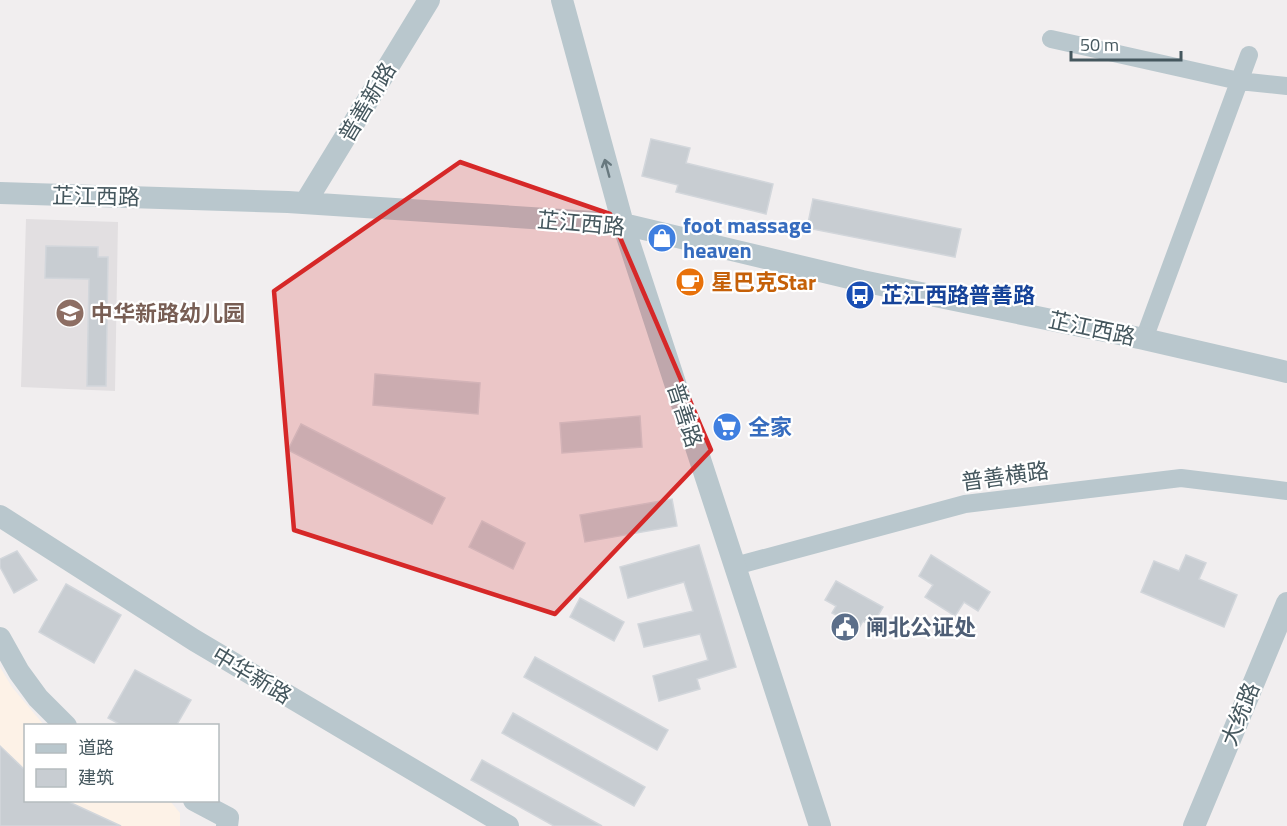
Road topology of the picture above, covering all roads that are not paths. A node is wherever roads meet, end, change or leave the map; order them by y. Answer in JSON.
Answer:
{"nodes":[{"id":1,"x":411,"y":0,"type":"edge"},
{"id":2,"x":429,"y":0,"type":"edge"},
{"id":3,"x":562,"y":0,"type":"edge"},
{"id":4,"x":1051,"y":39,"type":"dead end"},
{"id":5,"x":1248,"y":55,"type":"dead end"},
{"id":6,"x":1239,"y":81,"type":"junction"},
{"id":7,"x":1287,"y":86,"type":"edge"},
{"id":8,"x":1,"y":194,"type":"edge"},
{"id":9,"x":297,"y":203,"type":"junction"},
{"id":10,"x":623,"y":224,"type":"junction"},
{"id":11,"x":1144,"y":339,"type":"junction"},
{"id":12,"x":1287,"y":372,"type":"edge"},
{"id":13,"x":1287,"y":491,"type":"edge"},
{"id":14,"x":0,"y":516,"type":"edge"},
{"id":15,"x":735,"y":566,"type":"junction"},
{"id":16,"x":1287,"y":603,"type":"edge"},
{"id":17,"x":0,"y":638,"type":"edge"},
{"id":18,"x":64,"y":724,"type":"edge"},
{"id":19,"x":201,"y":811,"type":"edge"},
{"id":20,"x":232,"y":824,"type":"edge"},
{"id":21,"x":508,"y":826,"type":"edge"},
{"id":22,"x":820,"y":826,"type":"edge"},
{"id":23,"x":1194,"y":826,"type":"edge"}],
"edges":[{"from":1,"to":9,"type":"street","name":"普善新路"},
{"from":2,"to":9,"type":"street","name":"普善新路"},
{"from":10,"to":3,"type":"street","name":"普善路","one_way":true},
{"from":4,"to":6,"type":"street"},
{"from":5,"to":6,"type":"street"},
{"from":6,"to":7,"type":"street"},
{"from":6,"to":11,"type":"street"},
{"from":8,"to":9,"type":"street","name":"芷江西路"},
{"from":9,"to":10,"type":"street","name":"芷江西路"},
{"from":10,"to":11,"type":"street","name":"芷江西路"},
{"from":10,"to":15,"type":"street","name":"普善路"},
{"from":11,"to":12,"type":"street","name":"芷江西路"},
{"from":13,"to":15,"type":"street","name":"普善横路"},
{"from":14,"to":21,"type":"street","name":"中华新路"},
{"from":15,"to":22,"type":"street","name":"普善路"},
{"from":16,"to":23,"type":"street","name":"大统路"},
{"from":17,"to":18,"type":"street"},
{"from":19,"to":20,"type":"street"}]}
